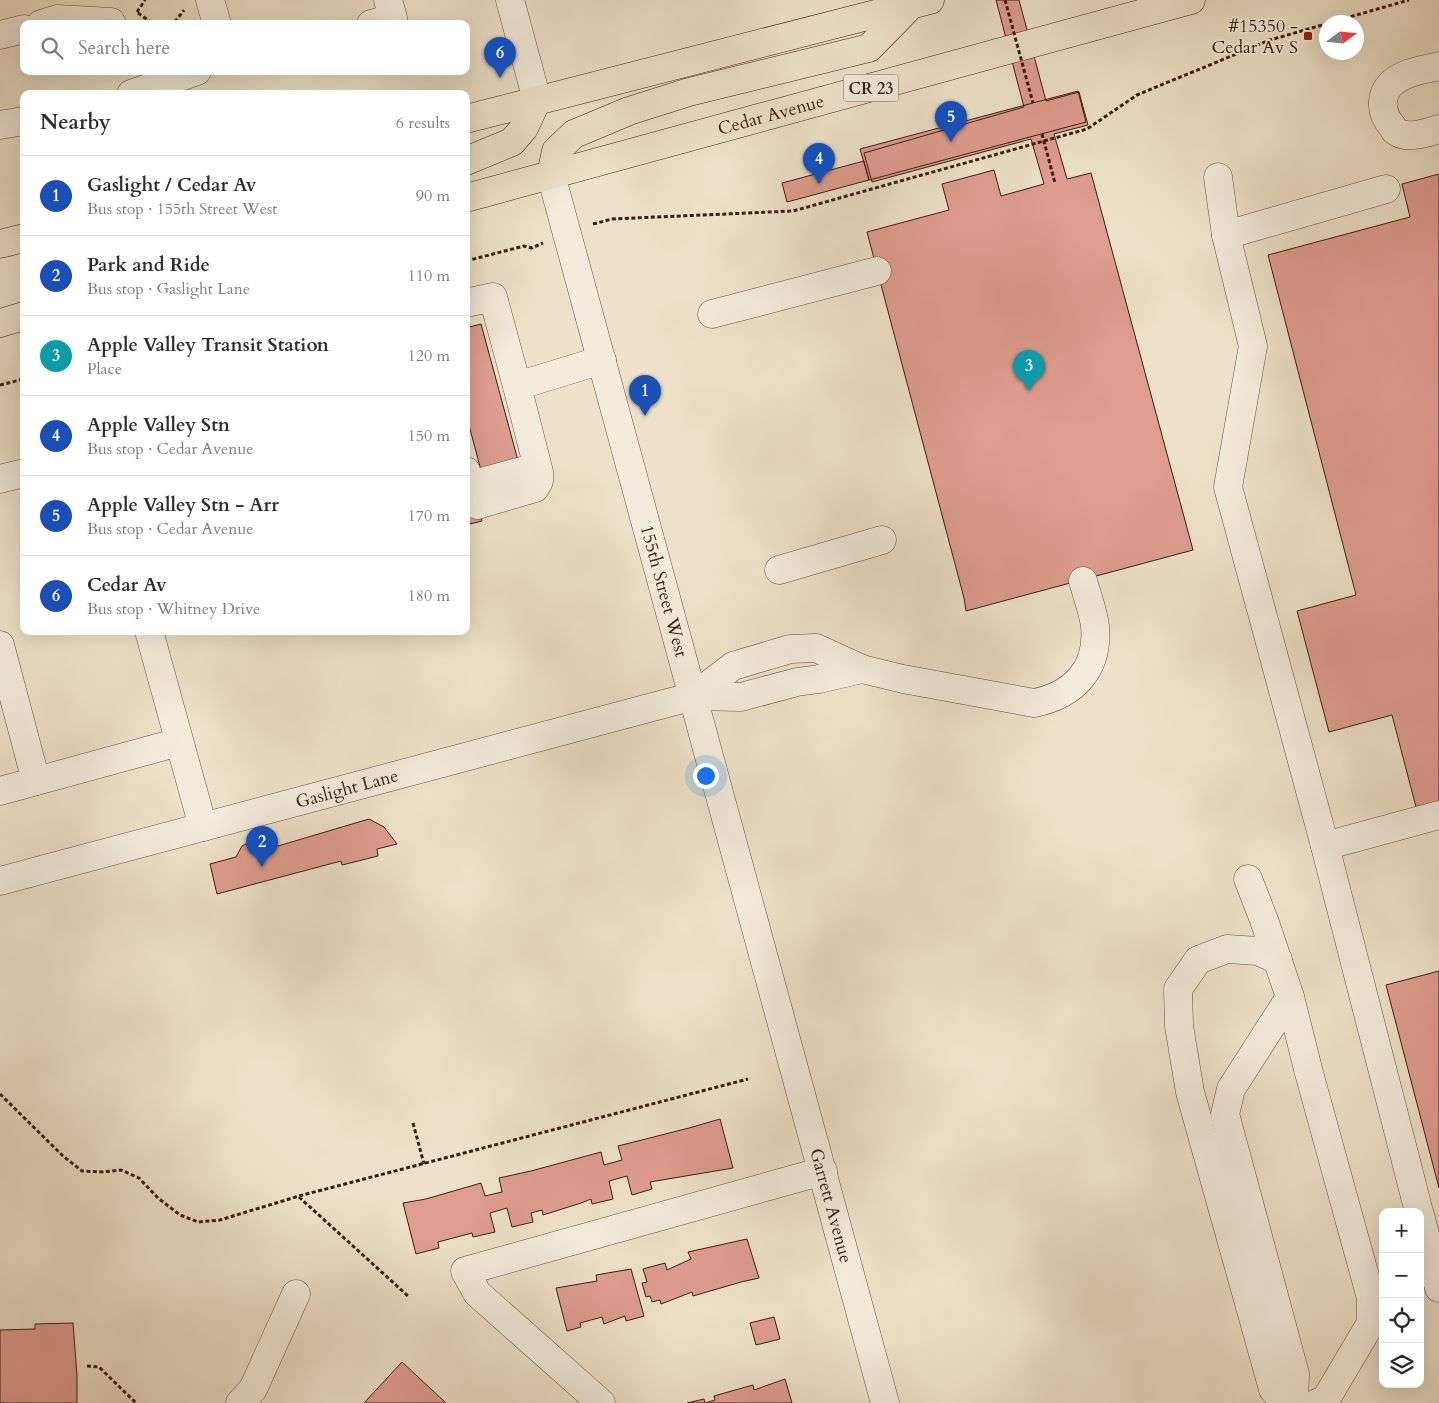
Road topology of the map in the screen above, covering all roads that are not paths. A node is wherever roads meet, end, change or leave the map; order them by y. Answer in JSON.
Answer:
{"nodes":[{"id":1,"x":388,"y":0,"type":"edge"},
{"id":2,"x":510,"y":0,"type":"edge"},
{"id":3,"x":1191,"y":0,"type":"edge"},
{"id":4,"x":920,"y":2,"type":"edge"},
{"id":5,"x":198,"y":3,"type":"edge"},
{"id":6,"x":54,"y":20,"type":"edge"},
{"id":7,"x":75,"y":20,"type":"edge"},
{"id":8,"x":213,"y":20,"type":"edge"},
{"id":9,"x":386,"y":20,"type":"edge"},
{"id":10,"x":20,"y":29,"type":"edge"},
{"id":11,"x":0,"y":35,"type":"edge"},
{"id":12,"x":1439,"y":66,"type":"edge"},
{"id":13,"x":160,"y":77,"type":"edge"},
{"id":14,"x":138,"y":90,"type":"edge"},
{"id":15,"x":537,"y":100,"type":"junction"},
{"id":16,"x":470,"y":118,"type":"edge"},
{"id":17,"x":20,"y":122,"type":"edge"},
{"id":18,"x":0,"y":125,"type":"edge"},
{"id":19,"x":1439,"y":129,"type":"edge"},
{"id":20,"x":470,"y":159,"type":"edge"},
{"id":21,"x":551,"y":175,"type":"junction"},
{"id":22,"x":1218,"y":177,"type":"dead end"},
{"id":23,"x":1386,"y":189,"type":"dead end"},
{"id":24,"x":470,"y":197,"type":"edge"},
{"id":25,"x":1226,"y":235,"type":"junction"},
{"id":26,"x":20,"y":239,"type":"edge"},
{"id":27,"x":0,"y":244,"type":"edge"},
{"id":28,"x":876,"y":271,"type":"dead end"},
{"id":29,"x":470,"y":302,"type":"edge"},
{"id":30,"x":712,"y":314,"type":"dead end"},
{"id":31,"x":20,"y":317,"type":"edge"},
{"id":32,"x":0,"y":322,"type":"edge"},
{"id":33,"x":602,"y":360,"type":"junction"},
{"id":34,"x":517,"y":386,"type":"junction"},
{"id":35,"x":20,"y":474,"type":"edge"},
{"id":36,"x":0,"y":479,"type":"edge"},
{"id":37,"x":470,"y":487,"type":"edge"},
{"id":38,"x":882,"y":540,"type":"dead end"},
{"id":39,"x":779,"y":570,"type":"dead end"},
{"id":40,"x":1083,"y":581,"type":"dead end"},
{"id":41,"x":149,"y":635,"type":"edge"},
{"id":42,"x":0,"y":645,"type":"edge"},
{"id":43,"x":694,"y":696,"type":"junction"},
{"id":44,"x":179,"y":742,"type":"junction"},
{"id":45,"x":36,"y":781,"type":"junction"},
{"id":46,"x":0,"y":791,"type":"edge"},
{"id":47,"x":1439,"y":815,"type":"edge"},
{"id":48,"x":203,"y":827,"type":"junction"},
{"id":49,"x":1325,"y":846,"type":"junction"},
{"id":50,"x":1248,"y":879,"type":"dead end"},
{"id":51,"x":0,"y":881,"type":"edge"},
{"id":52,"x":1278,"y":960,"type":"junction"},
{"id":53,"x":1290,"y":997,"type":"junction"},
{"id":54,"x":778,"y":1007,"type":"joint"},
{"id":55,"x":823,"y":1171,"type":"junction"},
{"id":56,"x":1419,"y":1208,"type":"edge"},
{"id":57,"x":1424,"y":1229,"type":"edge"},
{"id":58,"x":1439,"y":1288,"type":"edge"},
{"id":59,"x":296,"y":1294,"type":"dead end"},
{"id":60,"x":240,"y":1403,"type":"edge"},
{"id":61,"x":601,"y":1403,"type":"edge"},
{"id":62,"x":885,"y":1403,"type":"edge"},
{"id":63,"x":1284,"y":1403,"type":"edge"},
{"id":64,"x":1294,"y":1403,"type":"edge"},
{"id":65,"x":1317,"y":1403,"type":"edge"}],
"edges":[{"from":1,"to":9,"type":"street"},
{"from":2,"to":15,"type":"street"},
{"from":3,"to":21,"type":"main road","name":"Cedar Avenue","number":"CR 23"},
{"from":4,"to":15,"type":"main road"},
{"from":4,"to":21,"type":"main road"},
{"from":5,"to":8,"type":"street"},
{"from":6,"to":7,"type":"street"},
{"from":10,"to":11,"type":"street"},
{"from":12,"to":19,"type":"street"},
{"from":13,"to":14,"type":"street"},
{"from":15,"to":16,"type":"main road"},
{"from":15,"to":20,"type":"main road"},
{"from":17,"to":18,"type":"street"},
{"from":21,"to":24,"type":"main road","name":"Cedar Avenue","number":"CR 23"},
{"from":21,"to":33,"type":"street","name":"155th Street West"},
{"from":22,"to":25,"type":"street"},
{"from":23,"to":25,"type":"street"},
{"from":25,"to":49,"type":"street"},
{"from":26,"to":27,"type":"main road"},
{"from":28,"to":30,"type":"street"},
{"from":29,"to":34,"type":"street"},
{"from":31,"to":32,"type":"main road"},
{"from":33,"to":34,"type":"street"},
{"from":33,"to":43,"type":"street","name":"155th Street West"},
{"from":34,"to":37,"type":"street"},
{"from":35,"to":36,"type":"street"},
{"from":38,"to":39,"type":"street"},
{"from":40,"to":43,"type":"street","name":"Gaslight Lane"},
{"from":41,"to":44,"type":"street"},
{"from":42,"to":45,"type":"street"},
{"from":43,"to":48,"type":"street","name":"Gaslight Lane"},
{"from":43,"to":54,"type":"street","name":"155th Street West"},
{"from":44,"to":45,"type":"street"},
{"from":44,"to":48,"type":"street"},
{"from":45,"to":46,"type":"street"},
{"from":47,"to":49,"type":"street"},
{"from":48,"to":51,"type":"street","name":"Gaslight Lane"},
{"from":49,"to":56,"type":"street"},
{"from":50,"to":52,"type":"street"},
{"from":52,"to":53,"type":"street"},
{"from":52,"to":63,"type":"street"},
{"from":53,"to":64,"type":"street"},
{"from":53,"to":65,"type":"street"},
{"from":54,"to":55,"type":"street","name":"Garrett Avenue"},
{"from":55,"to":61,"type":"street"},
{"from":55,"to":62,"type":"street","name":"Garrett Avenue"},
{"from":57,"to":58,"type":"street"},
{"from":59,"to":60,"type":"street"}]}
